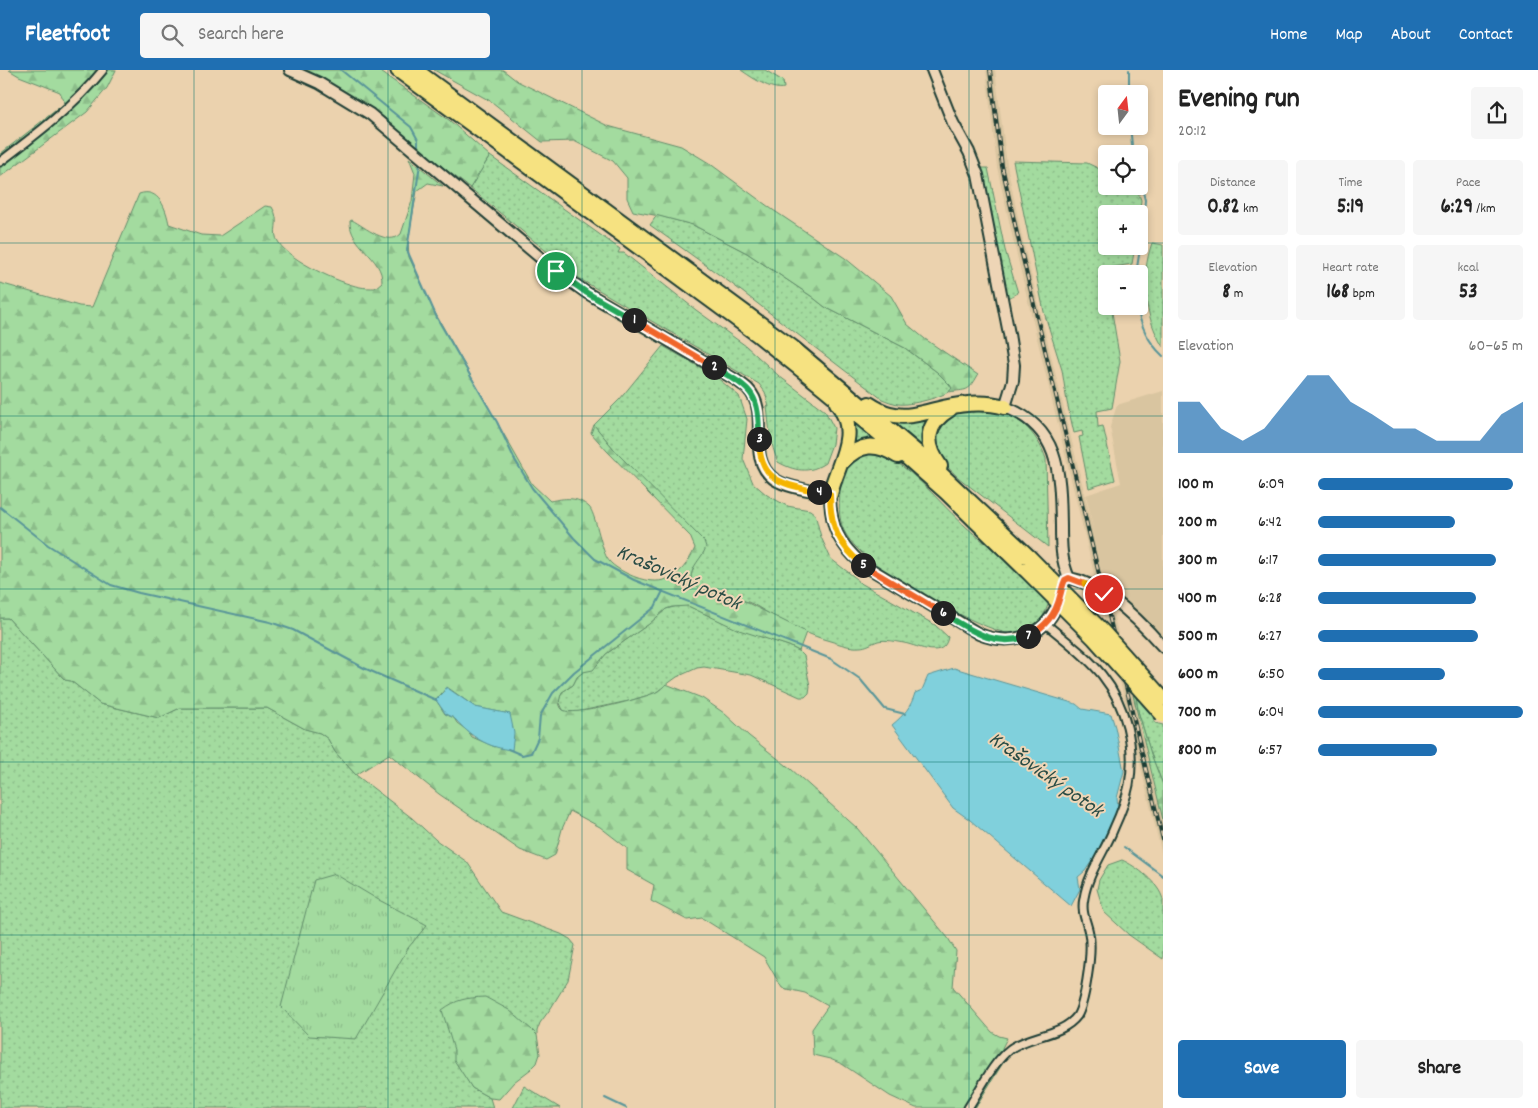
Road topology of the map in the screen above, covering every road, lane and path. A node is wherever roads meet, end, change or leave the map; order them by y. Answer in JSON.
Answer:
{"nodes":[{"id":1,"x":103,"y":70,"type":"edge"},
{"id":2,"x":290,"y":70,"type":"edge"},
{"id":3,"x":398,"y":70,"type":"edge"},
{"id":4,"x":415,"y":70,"type":"edge"},
{"id":5,"x":932,"y":70,"type":"edge"},
{"id":6,"x":0,"y":162,"type":"edge"},
{"id":7,"x":830,"y":386,"type":"junction"},
{"id":8,"x":960,"y":405,"type":"junction"},
{"id":9,"x":1005,"y":407,"type":"junction"},
{"id":10,"x":841,"y":462,"type":"junction"},
{"id":11,"x":922,"y":471,"type":"junction"},
{"id":12,"x":951,"y":483,"type":"junction"},
{"id":13,"x":830,"y":494,"type":"junction"},
{"id":14,"x":1027,"y":563,"type":"junction"},
{"id":15,"x":1069,"y":578,"type":"junction"},
{"id":16,"x":1046,"y":624,"type":"junction"},
{"id":17,"x":1163,"y":647,"type":"edge"},
{"id":18,"x":1163,"y":699,"type":"edge"},
{"id":19,"x":1163,"y":715,"type":"edge"},
{"id":20,"x":968,"y":1108,"type":"edge"}],
"edges":[{"from":1,"to":6,"type":"street"},
{"from":2,"to":13,"type":"street"},
{"from":3,"to":7,"type":"highway"},
{"from":4,"to":7,"type":"highway"},
{"from":5,"to":9,"type":"street"},
{"from":7,"to":8,"type":"highway"},
{"from":7,"to":10,"type":"highway"},
{"from":7,"to":11,"type":"highway"},
{"from":7,"to":12,"type":"highway"},
{"from":8,"to":9,"type":"highway"},
{"from":8,"to":12,"type":"highway"},
{"from":9,"to":15,"type":"street"},
{"from":10,"to":11,"type":"highway"},
{"from":10,"to":13,"type":"highway"},
{"from":11,"to":14,"type":"highway"},
{"from":12,"to":14,"type":"highway"},
{"from":13,"to":16,"type":"street"},
{"from":14,"to":18,"type":"highway","bridge":true},
{"from":14,"to":19,"type":"highway","bridge":true},
{"from":15,"to":16,"type":"street"},
{"from":15,"to":17,"type":"street"},
{"from":16,"to":20,"type":"street"}]}
